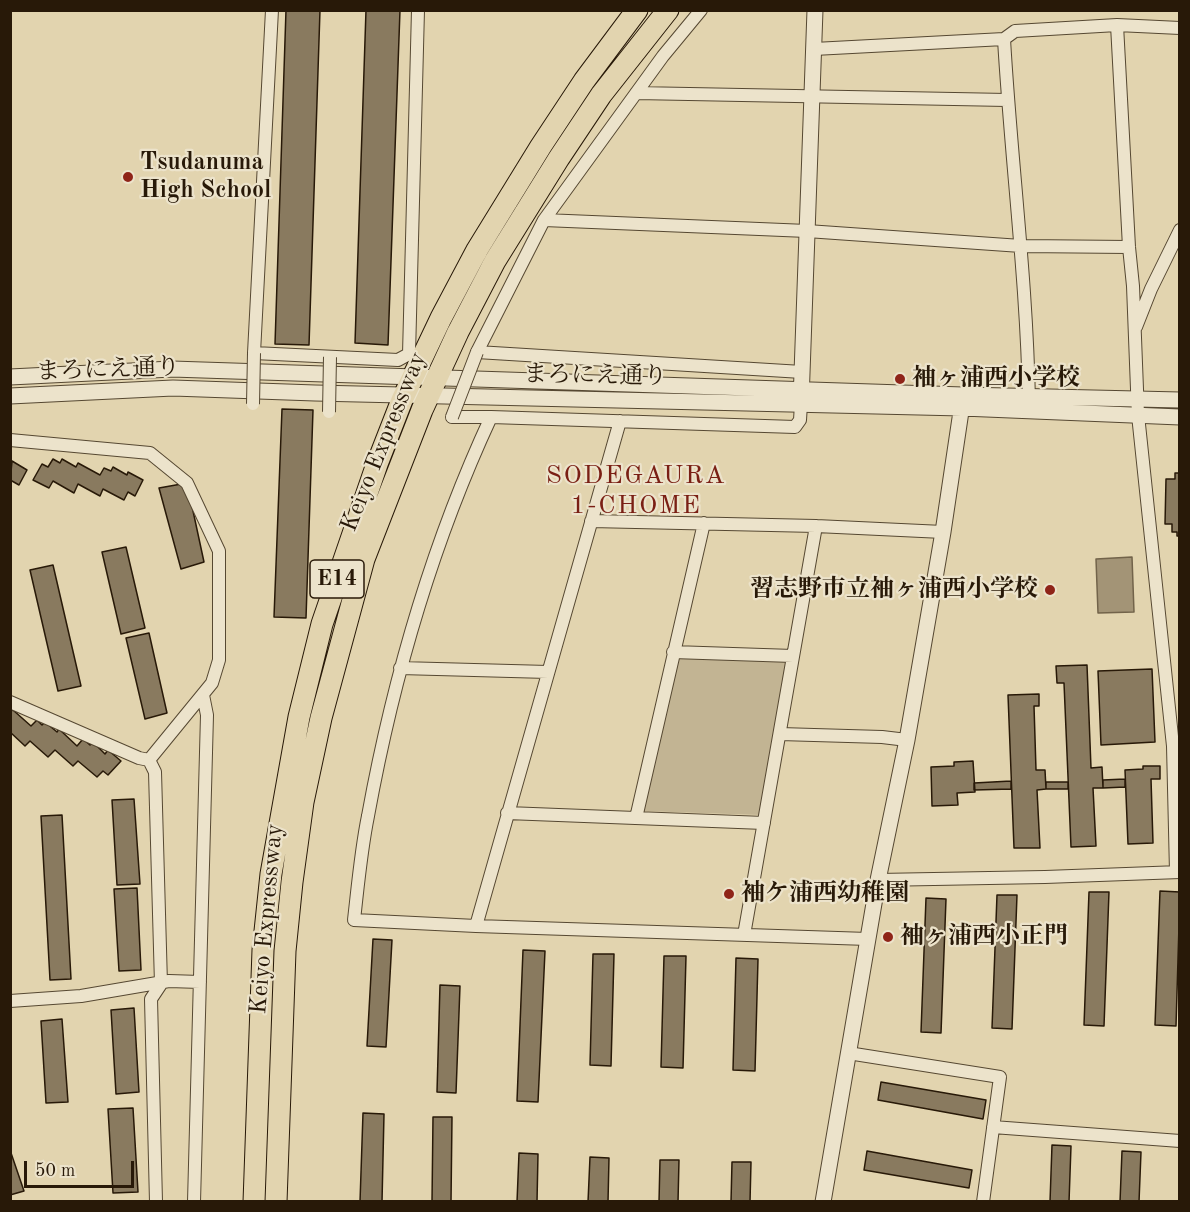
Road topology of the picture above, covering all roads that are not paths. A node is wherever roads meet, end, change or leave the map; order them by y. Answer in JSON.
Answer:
{"nodes":[{"id":1,"x":272,"y":10,"type":"edge"},
{"id":2,"x":418,"y":10,"type":"edge"},
{"id":3,"x":668,"y":10,"type":"edge"},
{"id":4,"x":701,"y":10,"type":"edge"},
{"id":5,"x":815,"y":10,"type":"edge"},
{"id":6,"x":632,"y":16,"type":"edge"},
{"id":7,"x":1117,"y":25,"type":"junction"},
{"id":8,"x":1179,"y":28,"type":"edge"},
{"id":9,"x":1004,"y":39,"type":"junction"},
{"id":10,"x":814,"y":49,"type":"junction"},
{"id":11,"x":636,"y":93,"type":"junction"},
{"id":12,"x":811,"y":96,"type":"junction"},
{"id":13,"x":1007,"y":100,"type":"junction"},
{"id":14,"x":544,"y":220,"type":"junction"},
{"id":15,"x":1179,"y":230,"type":"edge"},
{"id":16,"x":807,"y":231,"type":"junction"},
{"id":17,"x":1021,"y":246,"type":"junction"},
{"id":18,"x":1129,"y":247,"type":"junction"},
{"id":19,"x":1133,"y":286,"type":"junction"},
{"id":20,"x":1151,"y":289,"type":"junction"},
{"id":21,"x":1135,"y":331,"type":"junction"},
{"id":22,"x":477,"y":352,"type":"junction"},
{"id":23,"x":254,"y":353,"type":"junction"},
{"id":24,"x":330,"y":357,"type":"junction"},
{"id":25,"x":802,"y":372,"type":"junction"},
{"id":26,"x":10,"y":377,"type":"edge"},
{"id":27,"x":409,"y":386,"type":"junction"},
{"id":28,"x":433,"y":386,"type":"junction"},
{"id":29,"x":10,"y":396,"type":"edge"},
{"id":30,"x":801,"y":397,"type":"junction"},
{"id":31,"x":1137,"y":399,"type":"junction"},
{"id":32,"x":1179,"y":400,"type":"edge"},
{"id":33,"x":962,"y":401,"type":"junction"},
{"id":34,"x":1029,"y":403,"type":"junction"},
{"id":35,"x":253,"y":404,"type":"dead end"},
{"id":36,"x":329,"y":412,"type":"dead end"},
{"id":37,"x":1138,"y":415,"type":"junction"},
{"id":38,"x":491,"y":417,"type":"junction"},
{"id":39,"x":1179,"y":417,"type":"edge"},
{"id":40,"x":620,"y":421,"type":"junction"},
{"id":41,"x":10,"y":440,"type":"edge"},
{"id":42,"x":591,"y":520,"type":"junction"},
{"id":43,"x":705,"y":523,"type":"junction"},
{"id":44,"x":816,"y":526,"type":"junction"},
{"id":45,"x":943,"y":532,"type":"junction"},
{"id":46,"x":673,"y":652,"type":"junction"},
{"id":47,"x":793,"y":656,"type":"junction"},
{"id":48,"x":400,"y":668,"type":"junction"},
{"id":49,"x":548,"y":672,"type":"junction"},
{"id":50,"x":203,"y":695,"type":"junction"},
{"id":51,"x":10,"y":702,"type":"edge"},
{"id":52,"x":780,"y":734,"type":"junction"},
{"id":53,"x":907,"y":740,"type":"junction"},
{"id":54,"x":1176,"y":745,"type":"edge"},
{"id":55,"x":149,"y":760,"type":"junction"},
{"id":56,"x":507,"y":813,"type":"junction"},
{"id":57,"x":636,"y":818,"type":"junction"},
{"id":58,"x":764,"y":824,"type":"junction"},
{"id":59,"x":1178,"y":872,"type":"edge"},
{"id":60,"x":878,"y":880,"type":"junction"},
{"id":61,"x":476,"y":926,"type":"junction"},
{"id":62,"x":744,"y":935,"type":"junction"},
{"id":63,"x":868,"y":939,"type":"junction"},
{"id":64,"x":200,"y":982,"type":"junction"},
{"id":65,"x":161,"y":984,"type":"junction"},
{"id":66,"x":10,"y":1001,"type":"edge"},
{"id":67,"x":849,"y":1053,"type":"junction"},
{"id":68,"x":993,"y":1127,"type":"junction"},
{"id":69,"x":1179,"y":1141,"type":"edge"},
{"id":70,"x":156,"y":1202,"type":"edge"},
{"id":71,"x":194,"y":1202,"type":"edge"},
{"id":72,"x":254,"y":1202,"type":"edge"},
{"id":73,"x":276,"y":1202,"type":"edge"},
{"id":74,"x":823,"y":1202,"type":"edge"},
{"id":75,"x":983,"y":1202,"type":"edge"}],
"edges":[{"from":1,"to":23,"type":"street"},
{"from":2,"to":24,"type":"street"},
{"from":3,"to":28,"type":"highway","name":"Keiyo Expressway","number":"E14"},
{"from":4,"to":11,"type":"street"},
{"from":5,"to":10,"type":"street"},
{"from":6,"to":27,"type":"highway","name":"Keiyo Expressway","number":"E14"},
{"from":7,"to":8,"type":"street"},
{"from":7,"to":9,"type":"street"},
{"from":7,"to":18,"type":"street"},
{"from":9,"to":10,"type":"street"},
{"from":9,"to":13,"type":"street"},
{"from":10,"to":12,"type":"street"},
{"from":11,"to":12,"type":"street"},
{"from":11,"to":14,"type":"street"},
{"from":12,"to":13,"type":"street"},
{"from":12,"to":16,"type":"street"},
{"from":13,"to":17,"type":"street"},
{"from":14,"to":16,"type":"street"},
{"from":14,"to":22,"type":"street"},
{"from":15,"to":20,"type":"street"},
{"from":16,"to":17,"type":"street"},
{"from":16,"to":25,"type":"street"},
{"from":17,"to":18,"type":"street"},
{"from":17,"to":34,"type":"street"},
{"from":18,"to":19,"type":"street"},
{"from":19,"to":20,"type":"street"},
{"from":19,"to":21,"type":"street"},
{"from":20,"to":21,"type":"street"},
{"from":21,"to":31,"type":"street"},
{"from":22,"to":25,"type":"street"},
{"from":22,"to":38,"type":"street","bridge":true},
{"from":23,"to":24,"type":"street"},
{"from":23,"to":35,"type":"street","bridge":true},
{"from":24,"to":36,"type":"street","bridge":true},
{"from":25,"to":30,"type":"street"},
{"from":26,"to":27,"type":"street","name":"まろにえ通り"},
{"from":27,"to":28,"type":"street","name":"まろにえ通り"},
{"from":27,"to":29,"type":"street","name":"まろにえ通り"},
{"from":27,"to":72,"type":"highway","name":"Keiyo Expressway","number":"E14"},
{"from":28,"to":30,"type":"street","name":"まろにえ通り"},
{"from":28,"to":73,"type":"highway","name":"Keiyo Expressway","number":"E14"},
{"from":30,"to":33,"type":"street","name":"まろにえ通り"},
{"from":30,"to":40,"type":"street"},
{"from":31,"to":32,"type":"street","name":"まろにえ通り"},
{"from":31,"to":34,"type":"street","name":"まろにえ通り"},
{"from":31,"to":37,"type":"street"},
{"from":33,"to":34,"type":"street","name":"まろにえ通り"},
{"from":33,"to":45,"type":"street"},
{"from":34,"to":37,"type":"street","name":"まろにえ通り"},
{"from":37,"to":39,"type":"street","name":"まろにえ通り"},
{"from":37,"to":54,"type":"street"},
{"from":38,"to":40,"type":"street"},
{"from":38,"to":48,"type":"street"},
{"from":40,"to":42,"type":"street"},
{"from":41,"to":50,"type":"street"},
{"from":42,"to":43,"type":"street"},
{"from":42,"to":49,"type":"street"},
{"from":43,"to":44,"type":"street"},
{"from":43,"to":46,"type":"street"},
{"from":44,"to":45,"type":"street"},
{"from":44,"to":47,"type":"street"},
{"from":45,"to":53,"type":"street"},
{"from":46,"to":47,"type":"street"},
{"from":46,"to":57,"type":"street"},
{"from":47,"to":52,"type":"street"},
{"from":48,"to":49,"type":"street"},
{"from":48,"to":61,"type":"street"},
{"from":49,"to":56,"type":"street"},
{"from":50,"to":55,"type":"street"},
{"from":50,"to":64,"type":"street"},
{"from":51,"to":55,"type":"street"},
{"from":52,"to":53,"type":"street"},
{"from":52,"to":58,"type":"street"},
{"from":53,"to":60,"type":"street"},
{"from":54,"to":59,"type":"street"},
{"from":55,"to":65,"type":"street"},
{"from":56,"to":57,"type":"street"},
{"from":56,"to":61,"type":"street"},
{"from":57,"to":58,"type":"street"},
{"from":58,"to":62,"type":"street"},
{"from":59,"to":60,"type":"street"},
{"from":60,"to":63,"type":"street"},
{"from":61,"to":62,"type":"street"},
{"from":62,"to":63,"type":"street"},
{"from":63,"to":67,"type":"street"},
{"from":64,"to":65,"type":"street"},
{"from":64,"to":71,"type":"street"},
{"from":65,"to":66,"type":"street"},
{"from":65,"to":70,"type":"street"},
{"from":67,"to":68,"type":"street"},
{"from":67,"to":74,"type":"street"},
{"from":68,"to":69,"type":"street"},
{"from":68,"to":75,"type":"street"}]}
